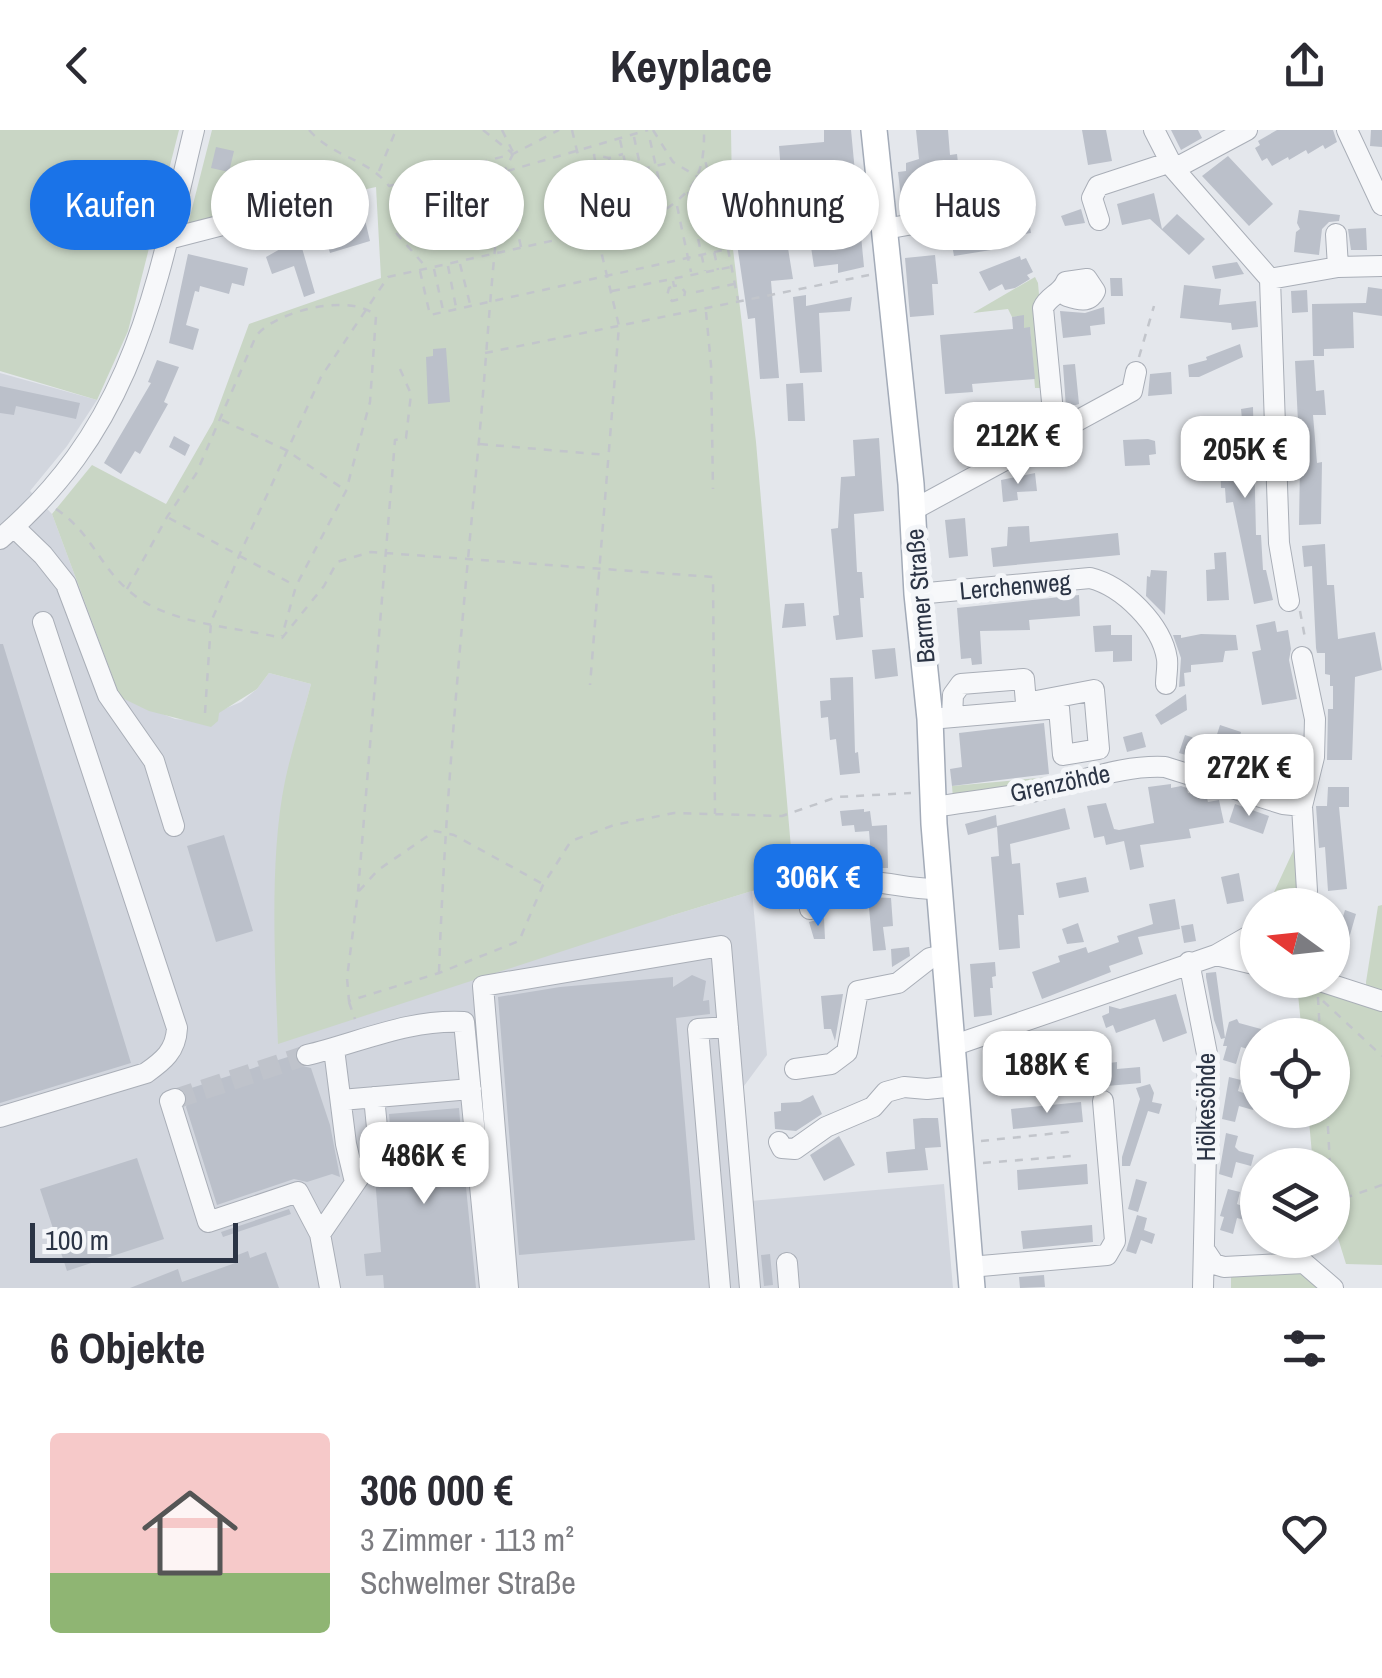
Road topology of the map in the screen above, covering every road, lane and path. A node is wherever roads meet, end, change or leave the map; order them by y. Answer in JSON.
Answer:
{"nodes":[{"id":1,"x":194,"y":130,"type":"edge"},
{"id":2,"x":309,"y":130,"type":"edge"},
{"id":3,"x":396,"y":130,"type":"edge"},
{"id":4,"x":483,"y":130,"type":"edge"},
{"id":5,"x":502,"y":130,"type":"edge"},
{"id":6,"x":559,"y":130,"type":"edge"},
{"id":7,"x":572,"y":130,"type":"edge"},
{"id":8,"x":651,"y":130,"type":"edge"},
{"id":9,"x":704,"y":130,"type":"edge"},
{"id":10,"x":874,"y":130,"type":"edge"},
{"id":11,"x":1154,"y":130,"type":"edge"},
{"id":12,"x":1247,"y":130,"type":"edge"},
{"id":13,"x":1348,"y":130,"type":"edge"},
{"id":14,"x":633,"y":134,"type":"junction"},
{"id":15,"x":620,"y":138,"type":"junction"},
{"id":16,"x":650,"y":140,"type":"dead end"},
{"id":17,"x":577,"y":150,"type":"junction"},
{"id":18,"x":514,"y":154,"type":"junction"},
{"id":19,"x":623,"y":154,"type":"junction"},
{"id":20,"x":704,"y":157,"type":"junction"},
{"id":21,"x":609,"y":158,"type":"joint"},
{"id":22,"x":187,"y":160,"type":"edge"},
{"id":23,"x":511,"y":160,"type":"edge"},
{"id":24,"x":580,"y":160,"type":"edge"},
{"id":25,"x":595,"y":160,"type":"edge"},
{"id":26,"x":624,"y":160,"type":"edge"},
{"id":27,"x":639,"y":160,"type":"edge"},
{"id":28,"x":655,"y":160,"type":"edge"},
{"id":29,"x":703,"y":160,"type":"edge"},
{"id":30,"x":705,"y":160,"type":"edge"},
{"id":31,"x":673,"y":162,"type":"junction"},
{"id":32,"x":667,"y":163,"type":"edge"},
{"id":33,"x":524,"y":166,"type":"edge"},
{"id":34,"x":1172,"y":166,"type":"junction"},
{"id":35,"x":687,"y":170,"type":"edge"},
{"id":36,"x":378,"y":172,"type":"junction"},
{"id":37,"x":687,"y":193,"type":"edge"},
{"id":38,"x":676,"y":203,"type":"junction"},
{"id":39,"x":1382,"y":204,"type":"edge"},
{"id":40,"x":667,"y":209,"type":"edge"},
{"id":41,"x":1099,"y":220,"type":"dead end"},
{"id":42,"x":899,"y":226,"type":"edge"},
{"id":43,"x":884,"y":229,"type":"junction"},
{"id":44,"x":1336,"y":234,"type":"dead end"},
{"id":45,"x":165,"y":250,"type":"edge"},
{"id":46,"x":411,"y":250,"type":"edge"},
{"id":47,"x":493,"y":250,"type":"edge"},
{"id":48,"x":507,"y":250,"type":"edge"},
{"id":49,"x":601,"y":250,"type":"edge"},
{"id":50,"x":700,"y":250,"type":"edge"},
{"id":51,"x":728,"y":250,"type":"joint"},
{"id":52,"x":714,"y":252,"type":"junction"},
{"id":53,"x":493,"y":253,"type":"junction"},
{"id":54,"x":701,"y":255,"type":"junction"},
{"id":55,"x":688,"y":258,"type":"junction"},
{"id":56,"x":459,"y":262,"type":"junction"},
{"id":57,"x":447,"y":264,"type":"junction"},
{"id":58,"x":1382,"y":266,"type":"edge"},
{"id":59,"x":434,"y":267,"type":"junction"},
{"id":60,"x":732,"y":267,"type":"junction"},
{"id":61,"x":1338,"y":267,"type":"junction"},
{"id":62,"x":427,"y":268,"type":"junction"},
{"id":63,"x":420,"y":270,"type":"junction"},
{"id":64,"x":718,"y":270,"type":"junction"},
{"id":65,"x":889,"y":271,"type":"junction"},
{"id":66,"x":691,"y":273,"type":"junction"},
{"id":67,"x":705,"y":273,"type":"junction"},
{"id":68,"x":607,"y":275,"type":"junction"},
{"id":69,"x":672,"y":278,"type":"junction"},
{"id":70,"x":1270,"y":279,"type":"junction"},
{"id":71,"x":735,"y":284,"type":"junction"},
{"id":72,"x":674,"y":286,"type":"dead end"},
{"id":73,"x":1063,"y":289,"type":"dead end"},
{"id":74,"x":610,"y":291,"type":"junction"},
{"id":75,"x":696,"y":292,"type":"dead end"},
{"id":76,"x":488,"y":302,"type":"junction"},
{"id":77,"x":738,"y":302,"type":"junction"},
{"id":78,"x":470,"y":306,"type":"junction"},
{"id":79,"x":1154,"y":306,"type":"dead end"},
{"id":80,"x":368,"y":308,"type":"junction"},
{"id":81,"x":456,"y":309,"type":"junction"},
{"id":82,"x":706,"y":311,"type":"junction"},
{"id":83,"x":443,"y":312,"type":"junction"},
{"id":84,"x":619,"y":326,"type":"junction"},
{"id":85,"x":484,"y":354,"type":"junction"},
{"id":86,"x":400,"y":369,"type":"dead end"},
{"id":87,"x":1136,"y":372,"type":"joint"},
{"id":88,"x":222,"y":420,"type":"junction"},
{"id":89,"x":1056,"y":433,"type":"junction"},
{"id":90,"x":479,"y":444,"type":"junction"},
{"id":91,"x":286,"y":450,"type":"junction"},
{"id":92,"x":609,"y":455,"type":"junction"},
{"id":93,"x":714,"y":489,"type":"dead end"},
{"id":94,"x":346,"y":491,"type":"junction"},
{"id":95,"x":43,"y":500,"type":"junction"},
{"id":96,"x":913,"y":510,"type":"junction"},
{"id":97,"x":166,"y":517,"type":"junction"},
{"id":98,"x":7,"y":533,"type":"edge"},
{"id":99,"x":383,"y":553,"type":"junction"},
{"id":100,"x":239,"y":556,"type":"junction"},
{"id":101,"x":468,"y":557,"type":"junction"},
{"id":102,"x":600,"y":568,"type":"junction"},
{"id":103,"x":296,"y":586,"type":"junction"},
{"id":104,"x":127,"y":589,"type":"junction"},
{"id":105,"x":917,"y":594,"type":"junction"},
{"id":106,"x":1289,"y":601,"type":"joint"},
{"id":107,"x":43,"y":622,"type":"dead end"},
{"id":108,"x":211,"y":622,"type":"junction"},
{"id":109,"x":282,"y":638,"type":"junction"},
{"id":110,"x":1302,"y":658,"type":"joint"},
{"id":111,"x":1166,"y":684,"type":"dead end"},
{"id":112,"x":590,"y":685,"type":"dead end"},
{"id":113,"x":205,"y":713,"type":"dead end"},
{"id":114,"x":941,"y":718,"type":"junction"},
{"id":115,"x":1302,"y":806,"type":"junction"},
{"id":116,"x":934,"y":808,"type":"junction"},
{"id":117,"x":715,"y":814,"type":"junction"},
{"id":118,"x":174,"y":826,"type":"dead end"},
{"id":119,"x":444,"y":831,"type":"junction"},
{"id":120,"x":544,"y":885,"type":"junction"},
{"id":121,"x":1307,"y":888,"type":"edge"},
{"id":122,"x":939,"y":890,"type":"junction"},
{"id":123,"x":358,"y":892,"type":"junction"},
{"id":124,"x":810,"y":908,"type":"dead end"},
{"id":125,"x":1240,"y":941,"type":"edge"},
{"id":126,"x":944,"y":955,"type":"junction"},
{"id":127,"x":1216,"y":955,"type":"junction"},
{"id":128,"x":1240,"y":961,"type":"edge"},
{"id":129,"x":1189,"y":962,"type":"junction"},
{"id":130,"x":440,"y":973,"type":"junction"},
{"id":131,"x":1350,"y":991,"type":"edge"},
{"id":132,"x":1322,"y":998,"type":"edge"},
{"id":133,"x":349,"y":1001,"type":"junction"},
{"id":134,"x":1382,"y":1001,"type":"edge"},
{"id":135,"x":355,"y":1019,"type":"dead end"},
{"id":136,"x":728,"y":1027,"type":"junction"},
{"id":137,"x":952,"y":1046,"type":"junction"},
{"id":138,"x":334,"y":1049,"type":"junction"},
{"id":139,"x":307,"y":1055,"type":"tunnel mouth"},
{"id":140,"x":1382,"y":1056,"type":"edge"},
{"id":141,"x":795,"y":1069,"type":"dead end"},
{"id":142,"x":955,"y":1086,"type":"junction"},
{"id":143,"x":471,"y":1089,"type":"junction"},
{"id":144,"x":374,"y":1097,"type":"junction"},
{"id":145,"x":176,"y":1099,"type":"dead end"},
{"id":146,"x":342,"y":1100,"type":"junction"},
{"id":147,"x":1103,"y":1101,"type":"dead end"},
{"id":148,"x":0,"y":1117,"type":"edge"},
{"id":149,"x":1067,"y":1126,"type":"dead end"},
{"id":150,"x":1030,"y":1129,"type":"dead end"},
{"id":151,"x":1031,"y":1136,"type":"junction"},
{"id":152,"x":779,"y":1142,"type":"dead end"},
{"id":153,"x":961,"y":1154,"type":"junction"},
{"id":154,"x":1072,"y":1160,"type":"dead end"},
{"id":155,"x":355,"y":1182,"type":"junction"},
{"id":156,"x":1382,"y":1186,"type":"edge"},
{"id":157,"x":1350,"y":1196,"type":"edge"},
{"id":158,"x":320,"y":1234,"type":"junction"},
{"id":159,"x":1206,"y":1252,"type":"junction"},
{"id":160,"x":787,"y":1263,"type":"dead end"},
{"id":161,"x":971,"y":1277,"type":"edge"},
{"id":162,"x":1330,"y":1284,"type":"edge"},
{"id":163,"x":330,"y":1288,"type":"edge"},
{"id":164,"x":490,"y":1288,"type":"edge"},
{"id":165,"x":508,"y":1288,"type":"edge"},
{"id":166,"x":720,"y":1288,"type":"edge"},
{"id":167,"x":750,"y":1288,"type":"edge"},
{"id":168,"x":789,"y":1288,"type":"edge"},
{"id":169,"x":1203,"y":1288,"type":"edge"}],
"edges":[{"from":1,"to":22,"type":"street"},
{"from":2,"to":36,"type":"path"},
{"from":3,"to":36,"type":"path"},
{"from":4,"to":18,"type":"path"},
{"from":5,"to":18,"type":"path"},
{"from":6,"to":18,"type":"path"},
{"from":7,"to":17,"type":"path"},
{"from":8,"to":14,"type":"path"},
{"from":8,"to":31,"type":"path"},
{"from":9,"to":20,"type":"path"},
{"from":10,"to":43,"type":"main road","name":"Barmer Straße"},
{"from":11,"to":34,"type":"street"},
{"from":12,"to":34,"type":"street"},
{"from":13,"to":39,"type":"street"},
{"from":14,"to":15,"type":"path"},
{"from":14,"to":27,"type":"path"},
{"from":15,"to":17,"type":"path"},
{"from":15,"to":19,"type":"path"},
{"from":16,"to":28,"type":"path"},
{"from":17,"to":24,"type":"path"},
{"from":17,"to":33,"type":"path"},
{"from":18,"to":23,"type":"path"},
{"from":18,"to":36,"type":"path"},
{"from":19,"to":21,"type":"path"},
{"from":19,"to":26,"type":"path"},
{"from":20,"to":29,"type":"path"},
{"from":20,"to":30,"type":"path"},
{"from":21,"to":25,"type":"path"},
{"from":31,"to":32,"type":"path"},
{"from":31,"to":35,"type":"path"},
{"from":34,"to":41,"type":"street"},
{"from":34,"to":70,"type":"street"},
{"from":37,"to":38,"type":"path"},
{"from":38,"to":40,"type":"path"},
{"from":38,"to":55,"type":"path"},
{"from":42,"to":43,"type":"street"},
{"from":43,"to":65,"type":"main road","name":"Barmer Straße"},
{"from":44,"to":61,"type":"street"},
{"from":45,"to":95,"type":"street"},
{"from":46,"to":62,"type":"path"},
{"from":47,"to":53,"type":"path"},
{"from":48,"to":53,"type":"path"},
{"from":49,"to":68,"type":"path"},
{"from":50,"to":54,"type":"path"},
{"from":51,"to":52,"type":"path"},
{"from":51,"to":60,"type":"path"},
{"from":52,"to":54,"type":"path"},
{"from":52,"to":64,"type":"path"},
{"from":53,"to":56,"type":"path"},
{"from":53,"to":76,"type":"path"},
{"from":54,"to":55,"type":"path"},
{"from":54,"to":67,"type":"path"},
{"from":55,"to":66,"type":"path"},
{"from":55,"to":68,"type":"path"},
{"from":56,"to":57,"type":"path"},
{"from":56,"to":78,"type":"path"},
{"from":57,"to":59,"type":"path"},
{"from":57,"to":81,"type":"path"},
{"from":58,"to":61,"type":"street"},
{"from":59,"to":62,"type":"path"},
{"from":59,"to":83,"type":"path"},
{"from":60,"to":64,"type":"path"},
{"from":60,"to":71,"type":"path"},
{"from":61,"to":70,"type":"street"},
{"from":62,"to":63,"type":"path"},
{"from":63,"to":80,"type":"path"},
{"from":63,"to":83,"type":"path"},
{"from":64,"to":67,"type":"path"},
{"from":65,"to":77,"type":"path"},
{"from":65,"to":96,"type":"main road","name":"Barmer Straße"},
{"from":66,"to":67,"type":"path"},
{"from":66,"to":69,"type":"path"},
{"from":68,"to":74,"type":"path"},
{"from":68,"to":76,"type":"path"},
{"from":69,"to":72,"type":"path"},
{"from":69,"to":74,"type":"path"},
{"from":70,"to":106,"type":"street"},
{"from":71,"to":75,"type":"path"},
{"from":71,"to":77,"type":"path"},
{"from":73,"to":89,"type":"street"},
{"from":74,"to":84,"type":"path"},
{"from":76,"to":78,"type":"path"},
{"from":76,"to":85,"type":"path"},
{"from":77,"to":82,"type":"path"},
{"from":78,"to":81,"type":"path"},
{"from":79,"to":87,"type":"path"},
{"from":80,"to":88,"type":"path"},
{"from":80,"to":91,"type":"path"},
{"from":80,"to":94,"type":"path"},
{"from":81,"to":83,"type":"path"},
{"from":82,"to":84,"type":"path"},
{"from":82,"to":93,"type":"path"},
{"from":84,"to":85,"type":"path"},
{"from":84,"to":92,"type":"path"},
{"from":85,"to":90,"type":"path"},
{"from":86,"to":99,"type":"path"},
{"from":87,"to":89,"type":"street"},
{"from":88,"to":91,"type":"path"},
{"from":88,"to":97,"type":"path"},
{"from":89,"to":96,"type":"street"},
{"from":90,"to":92,"type":"path"},
{"from":90,"to":101,"type":"path"},
{"from":91,"to":94,"type":"path"},
{"from":91,"to":100,"type":"path"},
{"from":92,"to":102,"type":"path"},
{"from":94,"to":103,"type":"path"},
{"from":95,"to":98,"type":"street"},
{"from":95,"to":104,"type":"path"},
{"from":96,"to":105,"type":"main road","name":"Barmer Straße"},
{"from":97,"to":100,"type":"path"},
{"from":97,"to":104,"type":"path"},
{"from":98,"to":118,"type":"street"},
{"from":99,"to":101,"type":"path"},
{"from":99,"to":109,"type":"path"},
{"from":99,"to":123,"type":"path"},
{"from":100,"to":103,"type":"path"},
{"from":100,"to":108,"type":"path"},
{"from":101,"to":102,"type":"path"},
{"from":101,"to":119,"type":"path"},
{"from":102,"to":112,"type":"path"},
{"from":102,"to":117,"type":"path"},
{"from":103,"to":109,"type":"path"},
{"from":104,"to":108,"type":"path"},
{"from":105,"to":111,"type":"street","name":"Lerchenweg"},
{"from":105,"to":114,"type":"main road","name":"Barmer Straße"},
{"from":106,"to":110,"type":"path"},
{"from":107,"to":148,"type":"street"},
{"from":108,"to":109,"type":"path"},
{"from":108,"to":113,"type":"path"},
{"from":110,"to":115,"type":"street"},
{"from":114,"to":114,"type":"street"},
{"from":114,"to":116,"type":"main road","name":"Barmer Straße"},
{"from":115,"to":116,"type":"street","name":"Grenzöhde"},
{"from":115,"to":121,"type":"street"},
{"from":116,"to":117,"type":"path"},
{"from":116,"to":122,"type":"main road","name":"Barmer Straße"},
{"from":117,"to":120,"type":"path"},
{"from":119,"to":120,"type":"path"},
{"from":119,"to":123,"type":"path"},
{"from":119,"to":130,"type":"path"},
{"from":120,"to":130,"type":"path"},
{"from":122,"to":124,"type":"street"},
{"from":122,"to":126,"type":"main road","name":"Barmer Straße"},
{"from":123,"to":133,"type":"path"},
{"from":125,"to":127,"type":"street"},
{"from":126,"to":137,"type":"main road","name":"Barmer Straße"},
{"from":126,"to":141,"type":"street"},
{"from":127,"to":128,"type":"street"},
{"from":127,"to":129,"type":"street"},
{"from":129,"to":137,"type":"street"},
{"from":129,"to":159,"type":"street","name":"Hölkesöhde"},
{"from":130,"to":133,"type":"path"},
{"from":131,"to":134,"type":"street"},
{"from":132,"to":140,"type":"path"},
{"from":133,"to":135,"type":"path"},
{"from":136,"to":165,"type":"street"},
{"from":136,"to":166,"type":"street"},
{"from":136,"to":167,"type":"street"},
{"from":137,"to":142,"type":"main road","name":"Barmer Straße"},
{"from":138,"to":139,"type":"street"},
{"from":138,"to":143,"type":"street"},
{"from":138,"to":146,"type":"street"},
{"from":142,"to":152,"type":"street"},
{"from":142,"to":153,"type":"main road","name":"Barmer Straße"},
{"from":143,"to":144,"type":"street"},
{"from":143,"to":164,"type":"street"},
{"from":144,"to":146,"type":"street"},
{"from":144,"to":155,"type":"street"},
{"from":145,"to":158,"type":"street"},
{"from":146,"to":155,"type":"street"},
{"from":147,"to":161,"type":"street"},
{"from":149,"to":151,"type":"path"},
{"from":150,"to":151,"type":"path"},
{"from":151,"to":153,"type":"path"},
{"from":153,"to":154,"type":"path"},
{"from":153,"to":161,"type":"main road","name":"Barmer Straße"},
{"from":155,"to":158,"type":"street"},
{"from":156,"to":157,"type":"path"},
{"from":158,"to":163,"type":"street"},
{"from":159,"to":162,"type":"street"},
{"from":159,"to":169,"type":"street","name":"Hölkesöhde"},
{"from":160,"to":168,"type":"street"}]}
